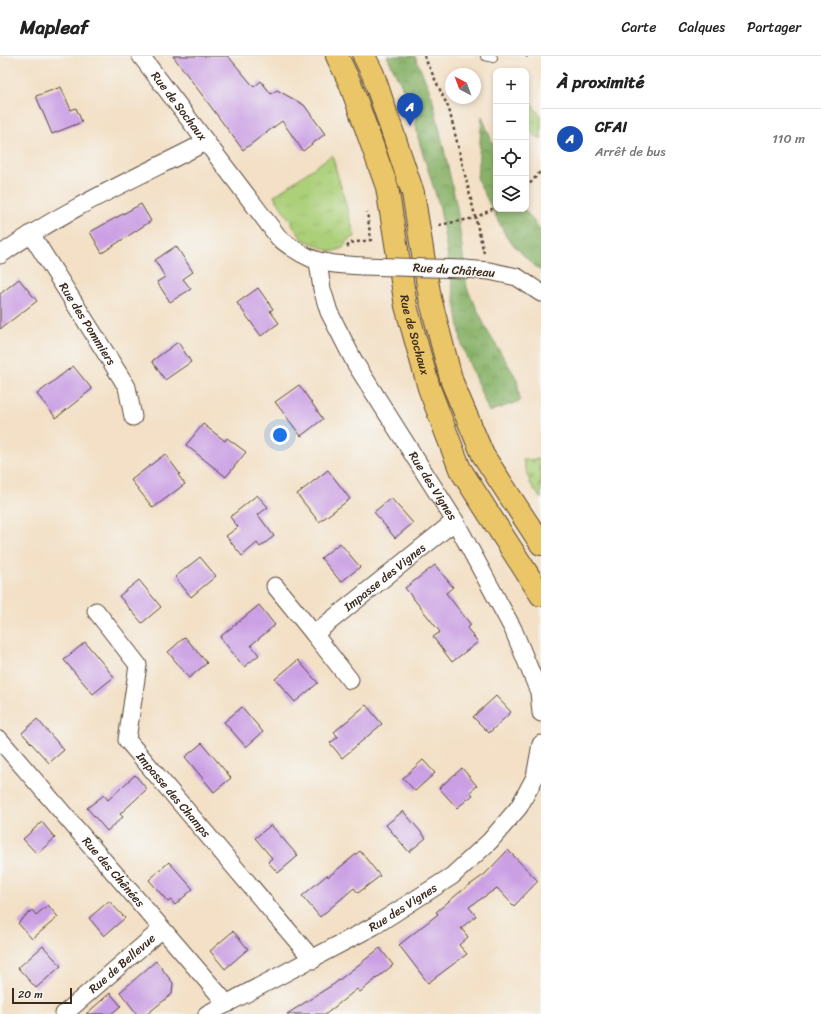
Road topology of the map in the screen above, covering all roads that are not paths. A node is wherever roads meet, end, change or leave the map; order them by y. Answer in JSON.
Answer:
{"nodes":[{"id":1,"x":141,"y":56,"type":"edge"},
{"id":2,"x":337,"y":56,"type":"edge"},
{"id":3,"x":364,"y":56,"type":"edge"},
{"id":4,"x":206,"y":142,"type":"junction"},
{"id":5,"x":31,"y":234,"type":"junction"},
{"id":6,"x":0,"y":256,"type":"edge"},
{"id":7,"x":318,"y":262,"type":"junction"},
{"id":8,"x":362,"y":266,"type":"joint"},
{"id":9,"x":541,"y":293,"type":"edge"},
{"id":10,"x":133,"y":417,"type":"dead end"},
{"id":11,"x":455,"y":521,"type":"junction"},
{"id":12,"x":541,"y":544,"type":"edge"},
{"id":13,"x":275,"y":586,"type":"dead end"},
{"id":14,"x":541,"y":595,"type":"edge"},
{"id":15,"x":96,"y":611,"type":"dead end"},
{"id":16,"x":314,"y":634,"type":"junction"},
{"id":17,"x":350,"y":680,"type":"dead end"},
{"id":18,"x":541,"y":713,"type":"edge"},
{"id":19,"x":0,"y":740,"type":"edge"},
{"id":20,"x":541,"y":744,"type":"edge"},
{"id":21,"x":162,"y":929,"type":"junction"},
{"id":22,"x":313,"y":960,"type":"junction"},
{"id":23,"x":227,"y":1004,"type":"junction"},
{"id":24,"x":64,"y":1014,"type":"edge"},
{"id":25,"x":207,"y":1014,"type":"edge"}],
"edges":[{"from":1,"to":4,"type":"street","name":"Rue de Sochaux"},
{"from":2,"to":14,"type":"main road","name":"Rue de Sochaux"},
{"from":3,"to":12,"type":"main road","name":"Rue de Sochaux"},
{"from":4,"to":5,"type":"street"},
{"from":4,"to":7,"type":"street","name":"Rue de Sochaux"},
{"from":5,"to":6,"type":"street"},
{"from":5,"to":10,"type":"street","name":"Rue des Pommiers"},
{"from":7,"to":8,"type":"street","name":"Rue de Sochaux"},
{"from":7,"to":11,"type":"street","name":"Rue des Vignes"},
{"from":8,"to":9,"type":"street","name":"Rue du Château","bridge":true},
{"from":11,"to":16,"type":"street","name":"Impasse des Vignes"},
{"from":11,"to":18,"type":"street","name":"Rue des Vignes"},
{"from":13,"to":16,"type":"street"},
{"from":15,"to":22,"type":"street","name":"Impasse des Champs"},
{"from":16,"to":17,"type":"street"},
{"from":19,"to":21,"type":"street","name":"Rue des Chênées"},
{"from":20,"to":22,"type":"street","name":"Rue des Vignes"},
{"from":21,"to":23,"type":"street","name":"Rue des Chênées"},
{"from":21,"to":24,"type":"street","name":"Rue de Bellevue"},
{"from":22,"to":23,"type":"street","name":"Rue des Vignes"},
{"from":23,"to":25,"type":"street","name":"Rue des Vignes"}]}
